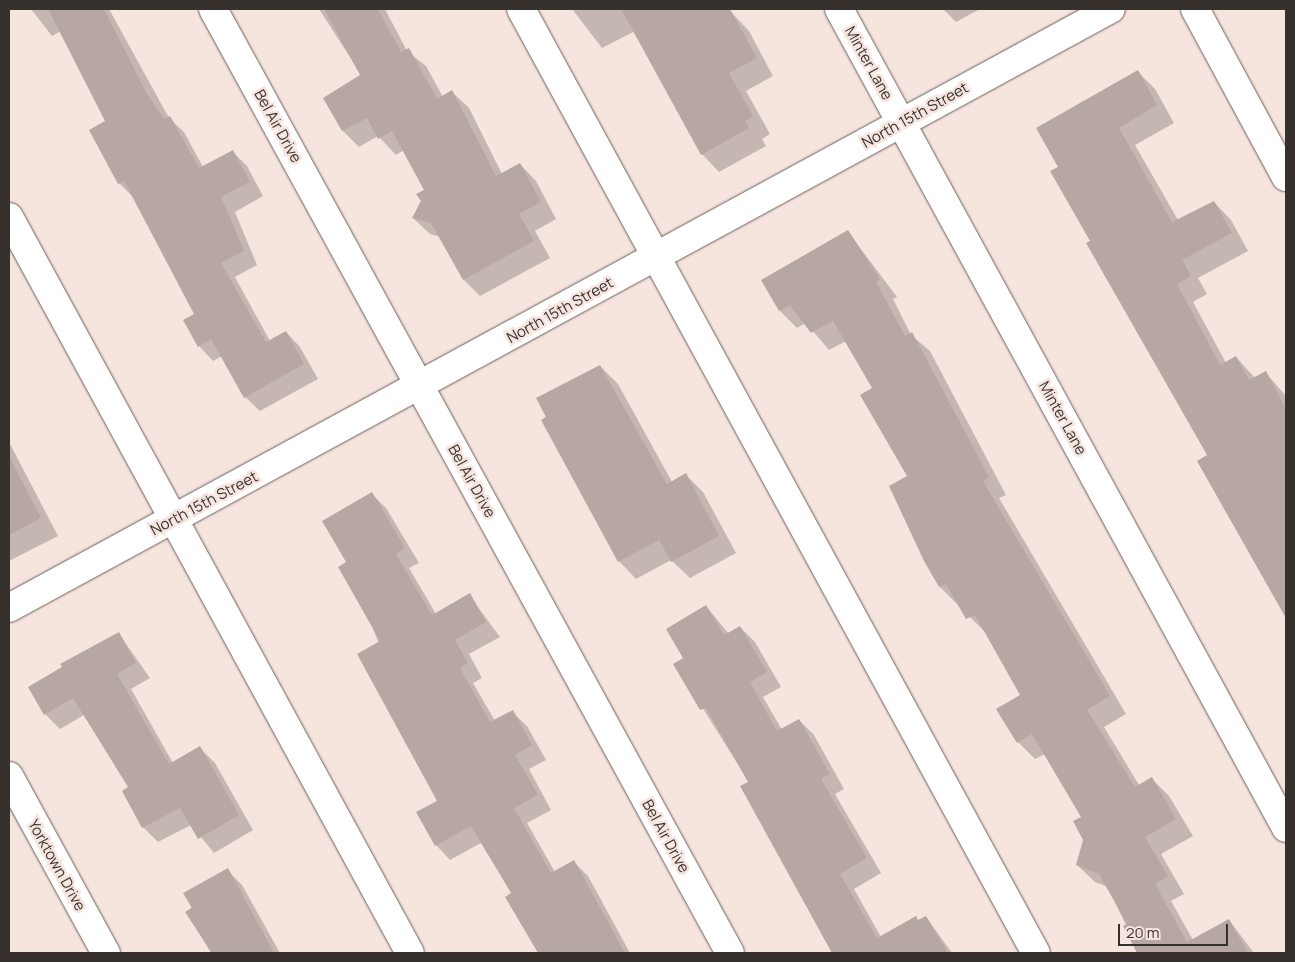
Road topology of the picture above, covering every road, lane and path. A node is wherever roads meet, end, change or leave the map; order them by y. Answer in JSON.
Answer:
{"nodes":[{"id":1,"x":213,"y":9,"type":"edge"},
{"id":2,"x":521,"y":9,"type":"edge"},
{"id":3,"x":839,"y":9,"type":"edge"},
{"id":4,"x":1110,"y":9,"type":"edge"},
{"id":5,"x":1194,"y":9,"type":"edge"},
{"id":6,"x":901,"y":122,"type":"junction"},
{"id":7,"x":1286,"y":177,"type":"edge"},
{"id":8,"x":9,"y":217,"type":"edge"},
{"id":9,"x":656,"y":257,"type":"junction"},
{"id":10,"x":421,"y":386,"type":"junction"},
{"id":11,"x":172,"y":520,"type":"junction"},
{"id":12,"x":9,"y":608,"type":"edge"},
{"id":13,"x":9,"y":776,"type":"edge"},
{"id":14,"x":1286,"y":828,"type":"edge"},
{"id":15,"x":106,"y":953,"type":"edge"},
{"id":16,"x":410,"y":953,"type":"edge"},
{"id":17,"x":730,"y":953,"type":"edge"},
{"id":18,"x":1036,"y":953,"type":"edge"}],
"edges":[{"from":1,"to":10,"type":"street","name":"Bel Air Drive"},
{"from":2,"to":9,"type":"street"},
{"from":3,"to":6,"type":"street","name":"Minter Lane"},
{"from":4,"to":6,"type":"street","name":"North 15th Street"},
{"from":5,"to":7,"type":"street"},
{"from":6,"to":9,"type":"street","name":"North 15th Street"},
{"from":6,"to":14,"type":"street","name":"Minter Lane"},
{"from":8,"to":11,"type":"street"},
{"from":9,"to":10,"type":"street","name":"North 15th Street"},
{"from":9,"to":18,"type":"street"},
{"from":10,"to":11,"type":"street","name":"North 15th Street"},
{"from":10,"to":17,"type":"street","name":"Bel Air Drive"},
{"from":11,"to":12,"type":"street","name":"North 15th Street"},
{"from":11,"to":16,"type":"street"},
{"from":13,"to":15,"type":"street","name":"Yorktown Drive"}]}
